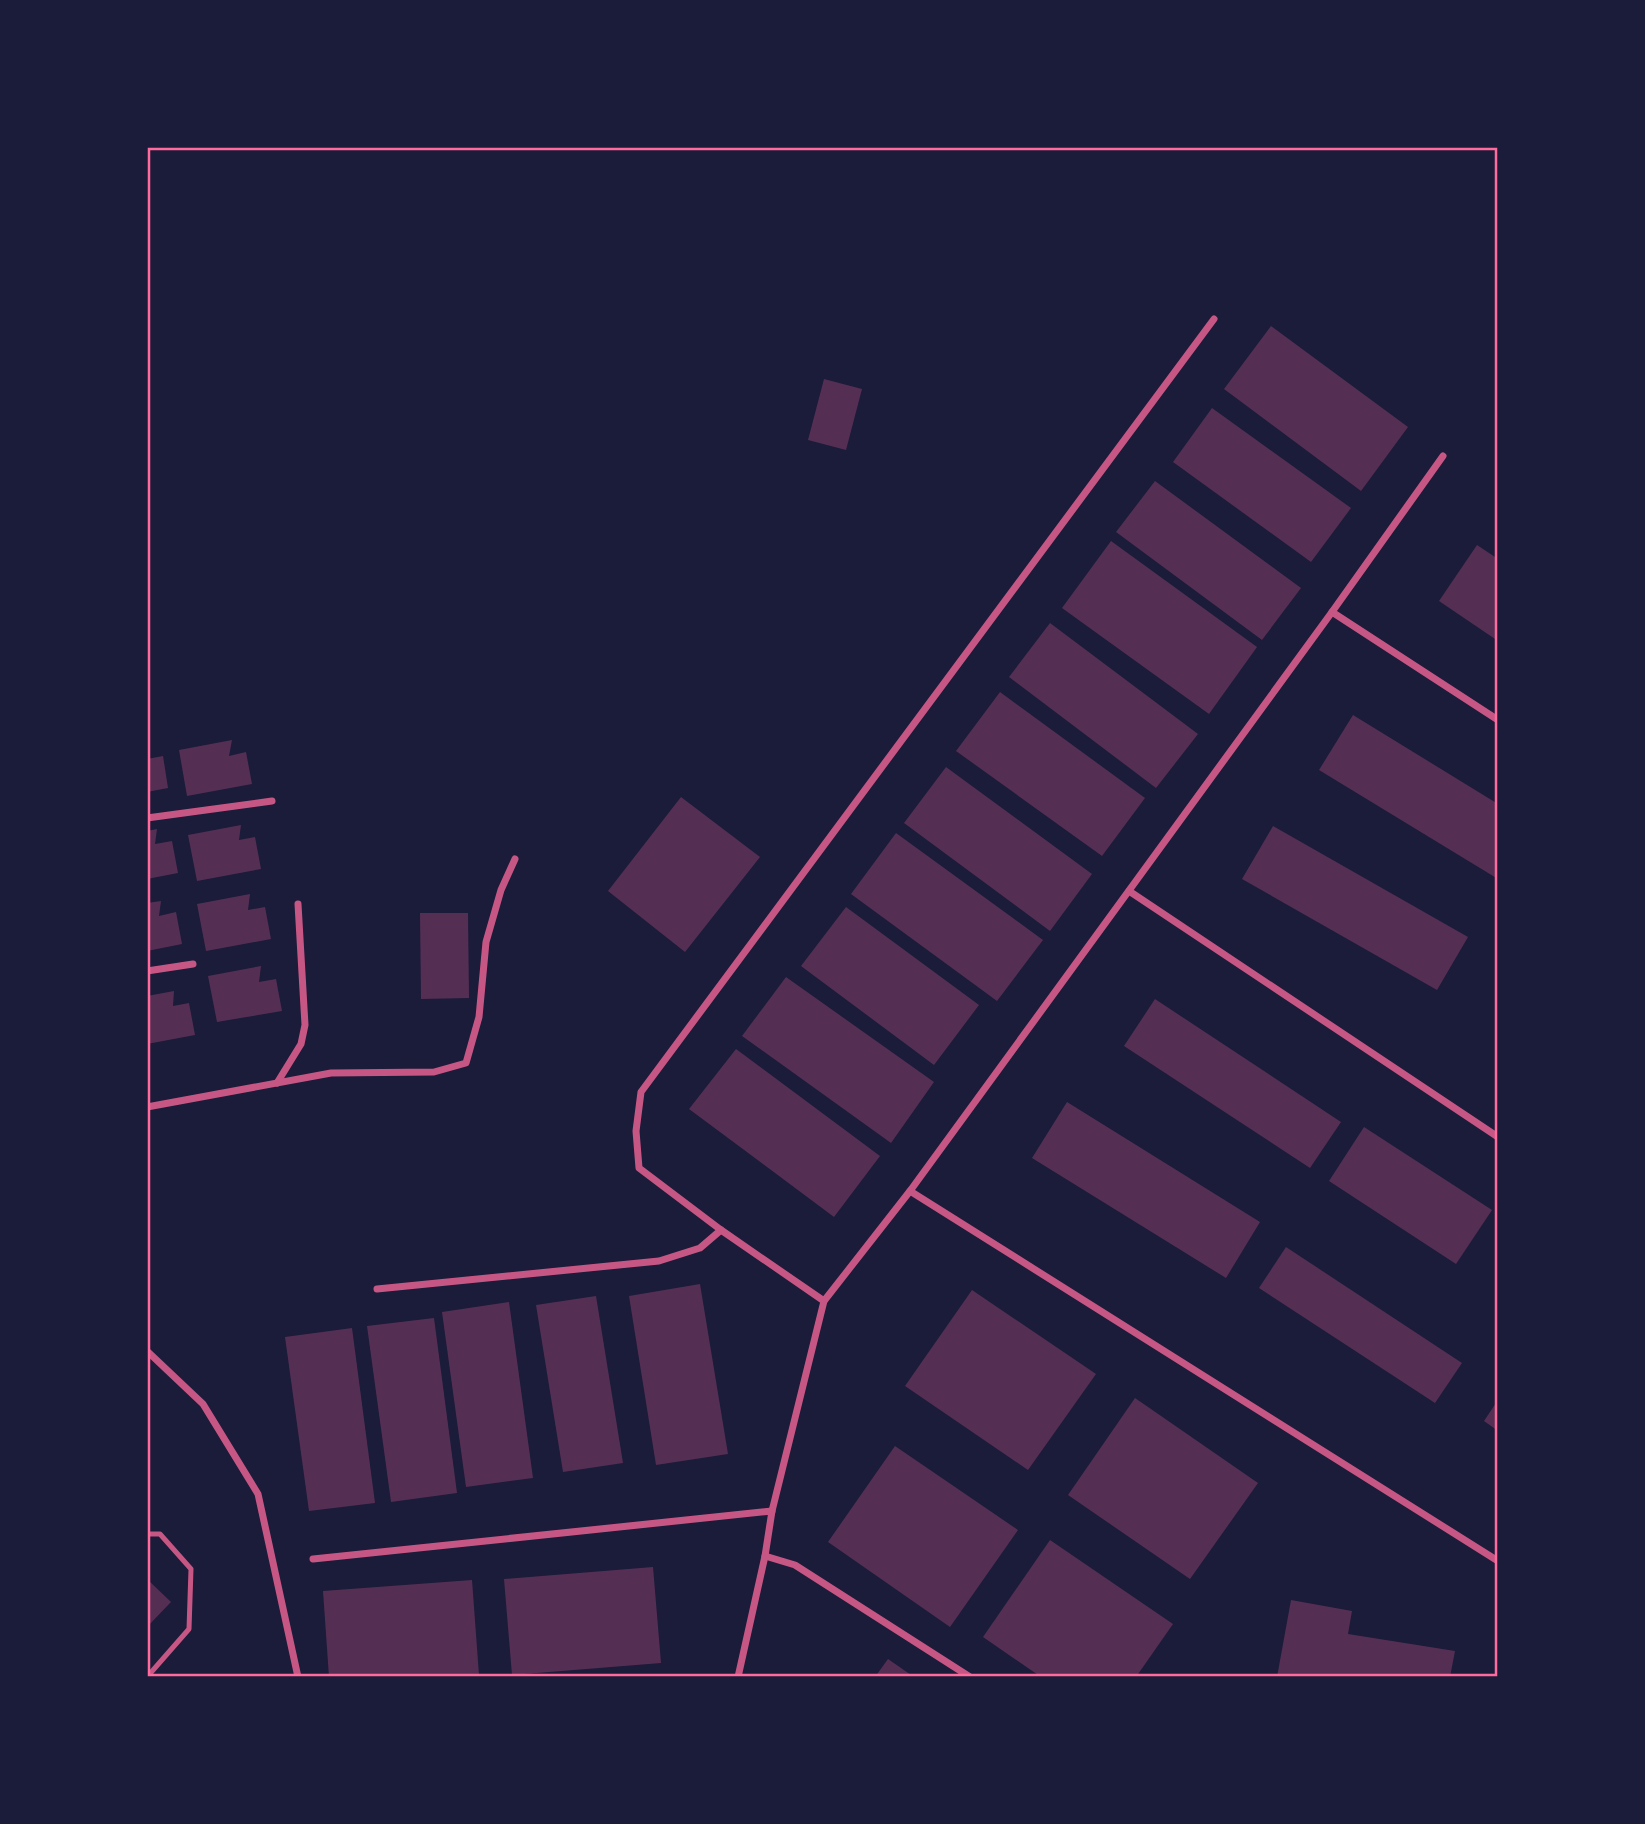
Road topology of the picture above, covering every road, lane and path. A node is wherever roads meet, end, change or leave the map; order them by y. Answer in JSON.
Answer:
{"nodes":[{"id":1,"x":1214,"y":319,"type":"dead end"},
{"id":2,"x":1443,"y":456,"type":"dead end"},
{"id":3,"x":1332,"y":612,"type":"junction"},
{"id":4,"x":1498,"y":720,"type":"edge"},
{"id":5,"x":272,"y":801,"type":"dead end"},
{"id":6,"x":147,"y":818,"type":"edge"},
{"id":7,"x":515,"y":859,"type":"dead end"},
{"id":8,"x":1129,"y":891,"type":"junction"},
{"id":9,"x":298,"y":904,"type":"dead end"},
{"id":10,"x":193,"y":964,"type":"dead end"},
{"id":11,"x":147,"y":971,"type":"edge"},
{"id":12,"x":276,"y":1083,"type":"junction"},
{"id":13,"x":147,"y":1107,"type":"edge"},
{"id":14,"x":1498,"y":1137,"type":"edge"},
{"id":15,"x":910,"y":1191,"type":"junction"},
{"id":16,"x":721,"y":1230,"type":"junction"},
{"id":17,"x":377,"y":1289,"type":"dead end"},
{"id":18,"x":824,"y":1301,"type":"junction"},
{"id":19,"x":147,"y":1351,"type":"edge"},
{"id":20,"x":772,"y":1511,"type":"junction"},
{"id":21,"x":147,"y":1534,"type":"edge"},
{"id":22,"x":765,"y":1556,"type":"junction"},
{"id":23,"x":313,"y":1559,"type":"dead end"},
{"id":24,"x":1498,"y":1561,"type":"edge"},
{"id":25,"x":147,"y":1677,"type":"edge"},
{"id":26,"x":298,"y":1677,"type":"edge"},
{"id":27,"x":738,"y":1677,"type":"edge"},
{"id":28,"x":970,"y":1677,"type":"edge"}],
"edges":[{"from":1,"to":16,"type":"street"},
{"from":2,"to":3,"type":"street"},
{"from":3,"to":4,"type":"street"},
{"from":3,"to":8,"type":"street"},
{"from":5,"to":6,"type":"street"},
{"from":7,"to":12,"type":"street"},
{"from":8,"to":14,"type":"street"},
{"from":8,"to":15,"type":"street"},
{"from":9,"to":12,"type":"street"},
{"from":10,"to":11,"type":"street"},
{"from":12,"to":13,"type":"street"},
{"from":15,"to":18,"type":"street"},
{"from":15,"to":24,"type":"street"},
{"from":16,"to":17,"type":"street"},
{"from":16,"to":18,"type":"street"},
{"from":18,"to":20,"type":"street"},
{"from":19,"to":26,"type":"street"},
{"from":20,"to":22,"type":"street"},
{"from":20,"to":23,"type":"street"},
{"from":21,"to":25,"type":"lane"},
{"from":22,"to":27,"type":"street"},
{"from":22,"to":28,"type":"street"}]}
